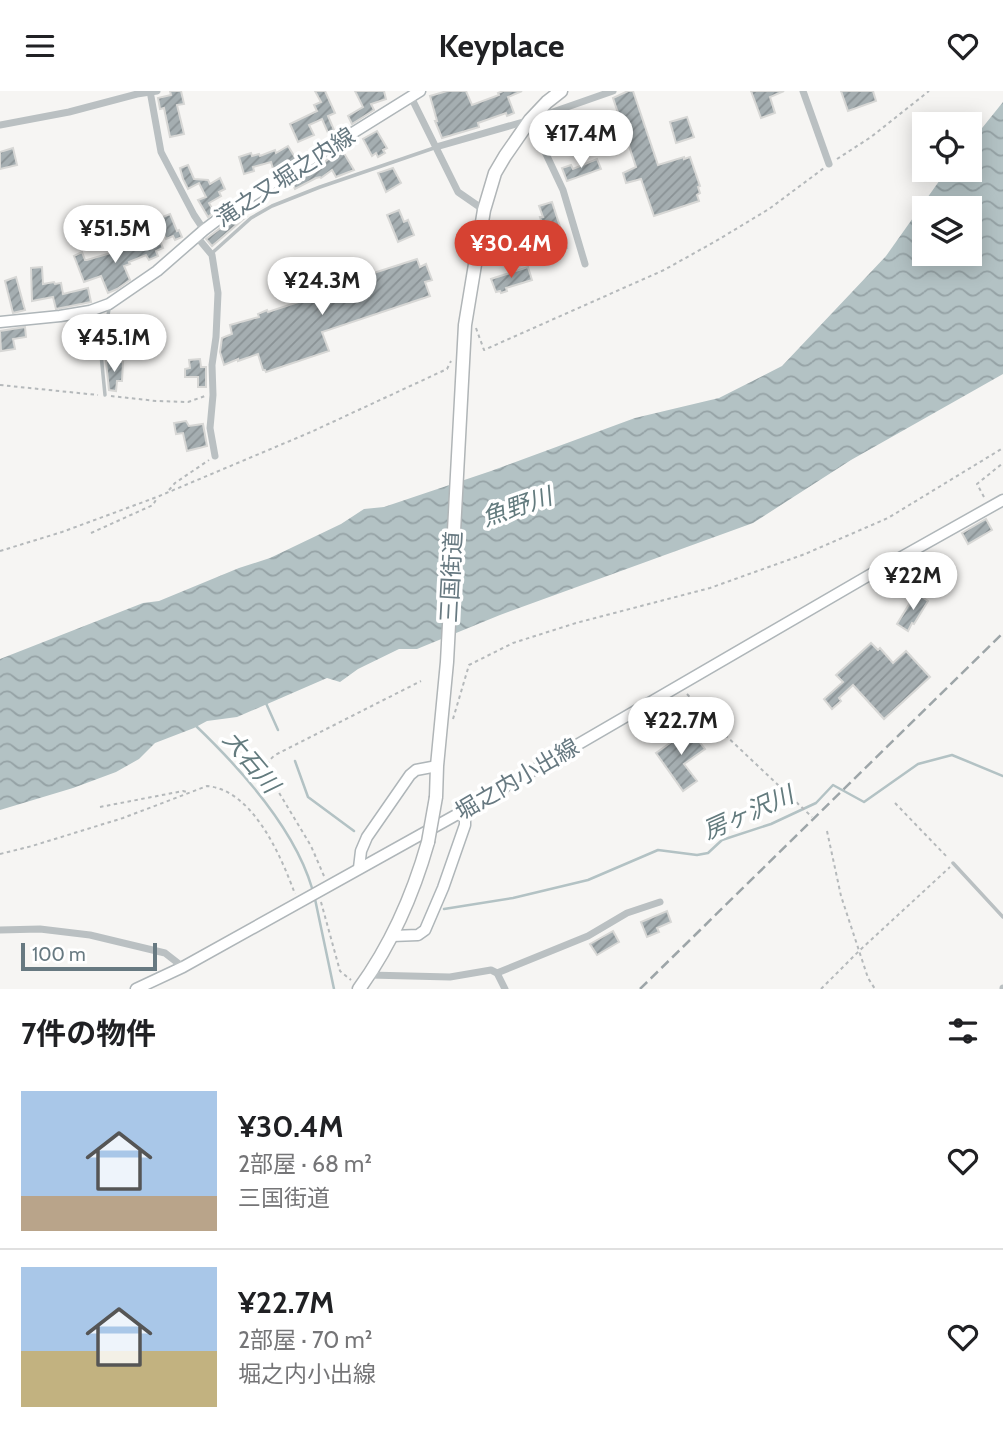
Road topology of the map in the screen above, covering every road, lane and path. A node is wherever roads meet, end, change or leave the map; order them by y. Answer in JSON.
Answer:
{"nodes":[{"id":1,"x":561,"y":91,"type":"edge"},
{"id":2,"x":612,"y":91,"type":"edge"},
{"id":3,"x":803,"y":91,"type":"edge"},
{"id":4,"x":929,"y":91,"type":"edge"},
{"id":5,"x":153,"y":92,"type":"edge"},
{"id":6,"x":416,"y":94,"type":"edge"},
{"id":7,"x":530,"y":120,"type":"junction"},
{"id":8,"x":0,"y":125,"type":"edge"},
{"id":9,"x":436,"y":147,"type":"junction"},
{"id":10,"x":829,"y":165,"type":"junction"},
{"id":11,"x":484,"y":210,"type":"junction"},
{"id":12,"x":200,"y":233,"type":"junction"},
{"id":13,"x":211,"y":254,"type":"junction"},
{"id":14,"x":585,"y":264,"type":"dead end"},
{"id":15,"x":109,"y":305,"type":"junction"},
{"id":16,"x":0,"y":323,"type":"edge"},
{"id":17,"x":465,"y":325,"type":"junction"},
{"id":18,"x":457,"y":359,"type":"junction"},
{"id":19,"x":104,"y":395,"type":"dead end"},
{"id":20,"x":1003,"y":448,"type":"edge"},
{"id":21,"x":215,"y":456,"type":"joint"},
{"id":22,"x":1003,"y":463,"type":"edge"},
{"id":23,"x":168,"y":491,"type":"junction"},
{"id":24,"x":158,"y":497,"type":"junction"},
{"id":25,"x":1003,"y":500,"type":"edge"},
{"id":26,"x":989,"y":507,"type":"junction"},
{"id":27,"x":91,"y":533,"type":"dead end"},
{"id":28,"x":0,"y":551,"type":"edge"},
{"id":29,"x":421,"y":681,"type":"dead end"},
{"id":30,"x":679,"y":685,"type":"junction"},
{"id":31,"x":452,"y":723,"type":"dead end"},
{"id":32,"x":437,"y":765,"type":"junction"},
{"id":33,"x":188,"y":792,"type":"junction"},
{"id":34,"x":895,"y":803,"type":"dead end"},
{"id":35,"x":100,"y":807,"type":"dead end"},
{"id":36,"x":465,"y":810,"type":"junction"},
{"id":37,"x":812,"y":817,"type":"dead end"},
{"id":38,"x":827,"y":831,"type":"dead end"},
{"id":39,"x":0,"y":854,"type":"edge"},
{"id":40,"x":953,"y":863,"type":"junction"},
{"id":41,"x":359,"y":868,"type":"junction"},
{"id":42,"x":323,"y":888,"type":"junction"},
{"id":43,"x":298,"y":902,"type":"junction"},
{"id":44,"x":660,"y":902,"type":"dead end"},
{"id":45,"x":1003,"y":917,"type":"edge"},
{"id":46,"x":0,"y":930,"type":"edge"},
{"id":47,"x":392,"y":936,"type":"junction"},
{"id":48,"x":859,"y":951,"type":"junction"},
{"id":49,"x":183,"y":967,"type":"junction"},
{"id":50,"x":497,"y":973,"type":"junction"},
{"id":51,"x":369,"y":975,"type":"junction"},
{"id":52,"x":360,"y":988,"type":"edge"},
{"id":53,"x":136,"y":989,"type":"edge"},
{"id":54,"x":505,"y":989,"type":"edge"},
{"id":55,"x":821,"y":989,"type":"edge"},
{"id":56,"x":875,"y":989,"type":"edge"}],
"edges":[{"from":1,"to":7,"type":"highway","name":"三国街道"},
{"from":2,"to":7,"type":"street"},
{"from":3,"to":10,"type":"street"},
{"from":4,"to":10,"type":"path"},
{"from":5,"to":8,"type":"street"},
{"from":5,"to":12,"type":"street"},
{"from":6,"to":9,"type":"street"},
{"from":6,"to":12,"type":"main road","name":"滝之又堀之内線"},
{"from":7,"to":9,"type":"street"},
{"from":7,"to":11,"type":"highway","name":"三国街道"},
{"from":7,"to":14,"type":"street"},
{"from":9,"to":11,"type":"street"},
{"from":9,"to":13,"type":"lane"},
{"from":10,"to":17,"type":"path"},
{"from":11,"to":17,"type":"highway","name":"三国街道"},
{"from":12,"to":13,"type":"street"},
{"from":12,"to":15,"type":"main road","name":"滝之又堀之内線"},
{"from":13,"to":21,"type":"street"},
{"from":15,"to":16,"type":"main road","name":"滝之又堀之内線"},
{"from":15,"to":19,"type":"lane"},
{"from":17,"to":18,"type":"highway","name":"三国街道"},
{"from":18,"to":23,"type":"path"},
{"from":18,"to":32,"type":"highway","name":"三国街道"},
{"from":20,"to":31,"type":"path"},
{"from":21,"to":23,"type":"path"},
{"from":22,"to":26,"type":"path"},
{"from":23,"to":24,"type":"path"},
{"from":24,"to":27,"type":"path"},
{"from":24,"to":28,"type":"path"},
{"from":25,"to":26,"type":"main road","name":"堀之内小出線"},
{"from":26,"to":30,"type":"main road","name":"堀之内小出線"},
{"from":29,"to":42,"type":"path"},
{"from":30,"to":36,"type":"main road","name":"堀之内小出線"},
{"from":30,"to":37,"type":"path"},
{"from":32,"to":41,"type":"main road"},
{"from":32,"to":47,"type":"highway","name":"三国街道","bridge":true},
{"from":33,"to":35,"type":"path"},
{"from":33,"to":39,"type":"path"},
{"from":33,"to":43,"type":"path"},
{"from":34,"to":40,"type":"path"},
{"from":36,"to":41,"type":"main road","name":"堀之内小出線"},
{"from":36,"to":47,"type":"main road"},
{"from":38,"to":48,"type":"path"},
{"from":40,"to":45,"type":"lane"},
{"from":40,"to":48,"type":"path"},
{"from":41,"to":42,"type":"main road","name":"堀之内小出線"},
{"from":42,"to":43,"type":"main road","name":"堀之内小出線"},
{"from":42,"to":52,"type":"path"},
{"from":43,"to":49,"type":"main road","name":"堀之内小出線"},
{"from":44,"to":50,"type":"street"},
{"from":46,"to":49,"type":"street"},
{"from":47,"to":51,"type":"highway","name":"三国街道"},
{"from":48,"to":55,"type":"path"},
{"from":48,"to":56,"type":"path"},
{"from":49,"to":53,"type":"main road","name":"堀之内小出線"},
{"from":50,"to":51,"type":"street"},
{"from":50,"to":54,"type":"street"},
{"from":51,"to":52,"type":"highway","name":"三国街道"}]}
